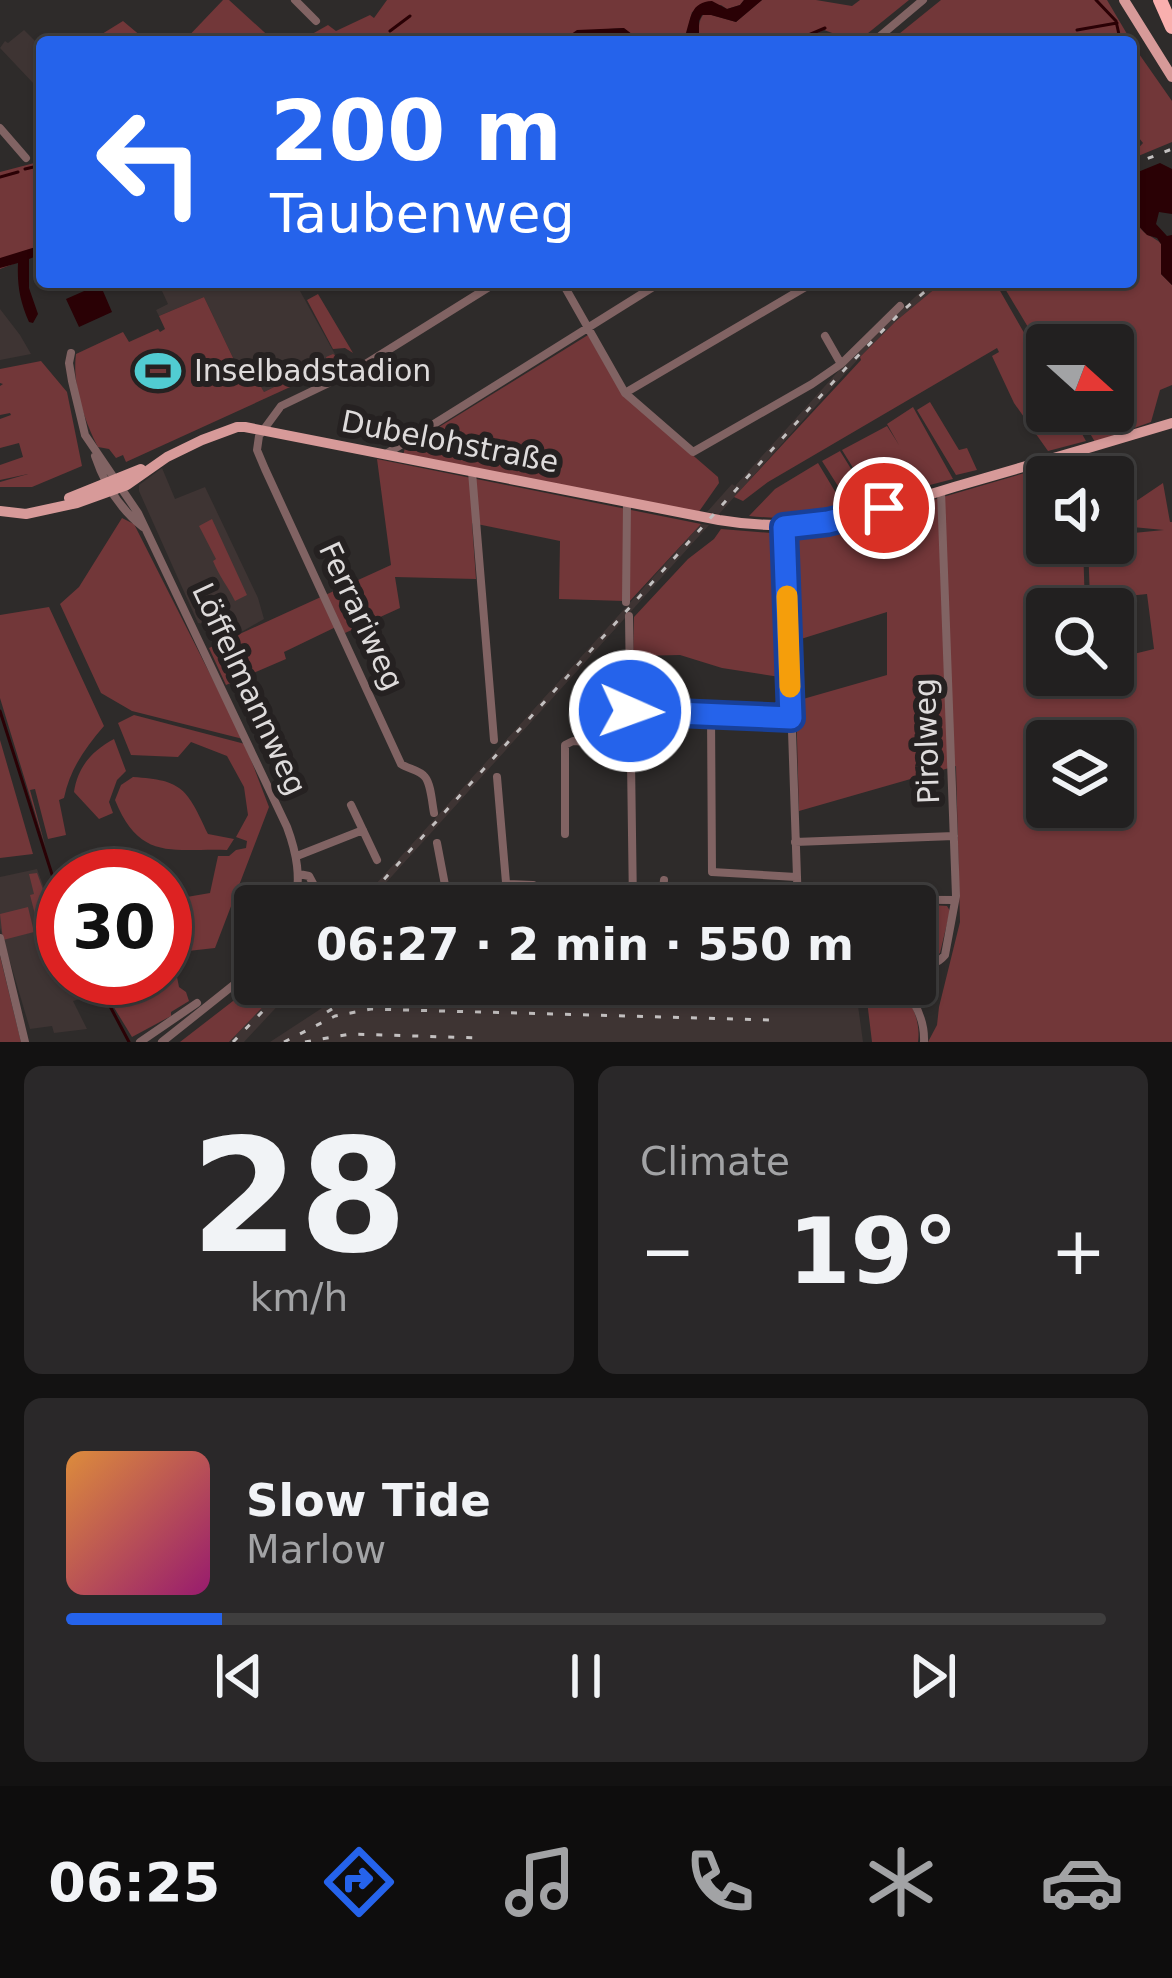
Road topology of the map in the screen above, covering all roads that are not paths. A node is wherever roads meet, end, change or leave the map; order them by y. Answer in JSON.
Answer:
{"nodes":[{"id":1,"x":295,"y":0,"type":"edge"},
{"id":2,"x":923,"y":0,"type":"edge"},
{"id":3,"x":1124,"y":0,"type":"edge"},
{"id":4,"x":1160,"y":0,"type":"edge"},
{"id":5,"x":316,"y":21,"type":"dead end"},
{"id":6,"x":1170,"y":24,"type":"edge"},
{"id":7,"x":880,"y":36,"type":"edge"},
{"id":8,"x":1172,"y":77,"type":"edge"},
{"id":9,"x":0,"y":128,"type":"edge"},
{"id":10,"x":26,"y":158,"type":"dead end"},
{"id":11,"x":487,"y":288,"type":"edge"},
{"id":12,"x":565,"y":288,"type":"edge"},
{"id":13,"x":651,"y":288,"type":"edge"},
{"id":14,"x":804,"y":288,"type":"edge"},
{"id":15,"x":900,"y":306,"type":"dead end"},
{"id":16,"x":587,"y":326,"type":"junction"},
{"id":17,"x":825,"y":336,"type":"dead end"},
{"id":18,"x":71,"y":352,"type":"dead end"},
{"id":19,"x":841,"y":364,"type":"junction"},
{"id":20,"x":626,"y":392,"type":"junction"},
{"id":21,"x":1172,"y":423,"type":"edge"},
{"id":22,"x":264,"y":429,"type":"junction"},
{"id":23,"x":1079,"y":451,"type":"junction"},
{"id":24,"x":394,"y":452,"type":"junction"},
{"id":25,"x":1079,"y":456,"type":"edge"},
{"id":26,"x":472,"y":472,"type":"junction"},
{"id":27,"x":113,"y":485,"type":"junction"},
{"id":28,"x":941,"y":491,"type":"junction"},
{"id":29,"x":627,"y":502,"type":"junction"},
{"id":30,"x":0,"y":511,"type":"edge"},
{"id":31,"x":784,"y":527,"type":"junction"},
{"id":32,"x":626,"y":602,"type":"dead end"},
{"id":33,"x":629,"y":616,"type":"dead end"},
{"id":34,"x":630,"y":711,"type":"junction"},
{"id":35,"x":711,"y":714,"type":"junction"},
{"id":36,"x":791,"y":718,"type":"junction"},
{"id":37,"x":494,"y":740,"type":"dead end"},
{"id":38,"x":630,"y":745,"type":"junction"},
{"id":39,"x":497,"y":777,"type":"dead end"},
{"id":40,"x":351,"y":805,"type":"dead end"},
{"id":41,"x":434,"y":813,"type":"dead end"},
{"id":42,"x":363,"y":830,"type":"junction"},
{"id":43,"x":565,"y":834,"type":"dead end"},
{"id":44,"x":954,"y":836,"type":"junction"},
{"id":45,"x":795,"y":842,"type":"junction"},
{"id":46,"x":437,"y":843,"type":"dead end"},
{"id":47,"x":297,"y":856,"type":"junction"},
{"id":48,"x":377,"y":860,"type":"dead end"},
{"id":49,"x":299,"y":874,"type":"junction"},
{"id":50,"x":796,"y":877,"type":"junction"},
{"id":51,"x":664,"y":880,"type":"dead end"},
{"id":52,"x":506,"y":884,"type":"joint"},
{"id":53,"x":298,"y":885,"type":"edge"},
{"id":54,"x":314,"y":885,"type":"edge"},
{"id":55,"x":445,"y":885,"type":"edge"},
{"id":56,"x":533,"y":885,"type":"dead end"},
{"id":57,"x":633,"y":885,"type":"edge"},
{"id":58,"x":663,"y":885,"type":"edge"},
{"id":59,"x":796,"y":885,"type":"edge"},
{"id":60,"x":936,"y":901,"type":"edge"},
{"id":61,"x":956,"y":901,"type":"junction"},
{"id":62,"x":0,"y":938,"type":"edge"},
{"id":63,"x":936,"y":963,"type":"edge"},
{"id":64,"x":234,"y":985,"type":"edge"},
{"id":65,"x":196,"y":1004,"type":"dead end"},
{"id":66,"x":916,"y":1005,"type":"edge"},
{"id":67,"x":25,"y":1042,"type":"edge"},
{"id":68,"x":140,"y":1042,"type":"edge"},
{"id":69,"x":162,"y":1042,"type":"edge"},
{"id":70,"x":925,"y":1042,"type":"edge"}],
"edges":[{"from":1,"to":5,"type":"street"},
{"from":2,"to":7,"type":"street"},
{"from":3,"to":8,"type":"main road"},
{"from":4,"to":6,"type":"highway"},
{"from":9,"to":10,"type":"street"},
{"from":11,"to":22,"type":"street"},
{"from":12,"to":16,"type":"street"},
{"from":13,"to":16,"type":"street"},
{"from":14,"to":20,"type":"street"},
{"from":15,"to":19,"type":"street"},
{"from":16,"to":20,"type":"street"},
{"from":16,"to":24,"type":"street"},
{"from":17,"to":19,"type":"street"},
{"from":18,"to":27,"type":"street","name":"Löffelmannweg"},
{"from":19,"to":20,"type":"street"},
{"from":21,"to":23,"type":"main road","name":"Dubelohstraße"},
{"from":22,"to":24,"type":"main road","name":"Dubelohstraße"},
{"from":22,"to":27,"type":"main road"},
{"from":22,"to":41,"type":"street","name":"Ferrariweg"},
{"from":23,"to":25,"type":"street"},
{"from":23,"to":28,"type":"main road","name":"Dubelohstraße"},
{"from":24,"to":26,"type":"main road","name":"Dubelohstraße"},
{"from":26,"to":29,"type":"main road","name":"Dubelohstraße"},
{"from":26,"to":37,"type":"street"},
{"from":27,"to":30,"type":"main road"},
{"from":27,"to":47,"type":"street","name":"Löffelmannweg"},
{"from":28,"to":31,"type":"main road","name":"Dubelohstraße"},
{"from":28,"to":44,"type":"street","name":"Pirolweg"},
{"from":29,"to":31,"type":"main road","name":"Dubelohstraße"},
{"from":29,"to":32,"type":"street"},
{"from":31,"to":36,"type":"street"},
{"from":33,"to":34,"type":"street"},
{"from":34,"to":35,"type":"street"},
{"from":34,"to":38,"type":"street"},
{"from":35,"to":36,"type":"street"},
{"from":35,"to":50,"type":"street"},
{"from":36,"to":45,"type":"street"},
{"from":38,"to":43,"type":"street"},
{"from":38,"to":57,"type":"street"},
{"from":39,"to":52,"type":"street"},
{"from":40,"to":42,"type":"street"},
{"from":42,"to":47,"type":"street"},
{"from":42,"to":48,"type":"street"},
{"from":44,"to":45,"type":"street"},
{"from":44,"to":61,"type":"street","name":"Pirolweg"},
{"from":45,"to":50,"type":"street"},
{"from":46,"to":55,"type":"street"},
{"from":47,"to":49,"type":"street","name":"Löffelmannweg"},
{"from":49,"to":53,"type":"street","name":"Löffelmannweg"},
{"from":49,"to":54,"type":"street"},
{"from":50,"to":59,"type":"street"},
{"from":51,"to":58,"type":"street"},
{"from":52,"to":56,"type":"street"},
{"from":60,"to":61,"type":"street"},
{"from":61,"to":63,"type":"street","name":"Pirolweg"},
{"from":62,"to":67,"type":"street"},
{"from":64,"to":69,"type":"street"},
{"from":65,"to":68,"type":"street"},
{"from":66,"to":70,"type":"street"}]}
